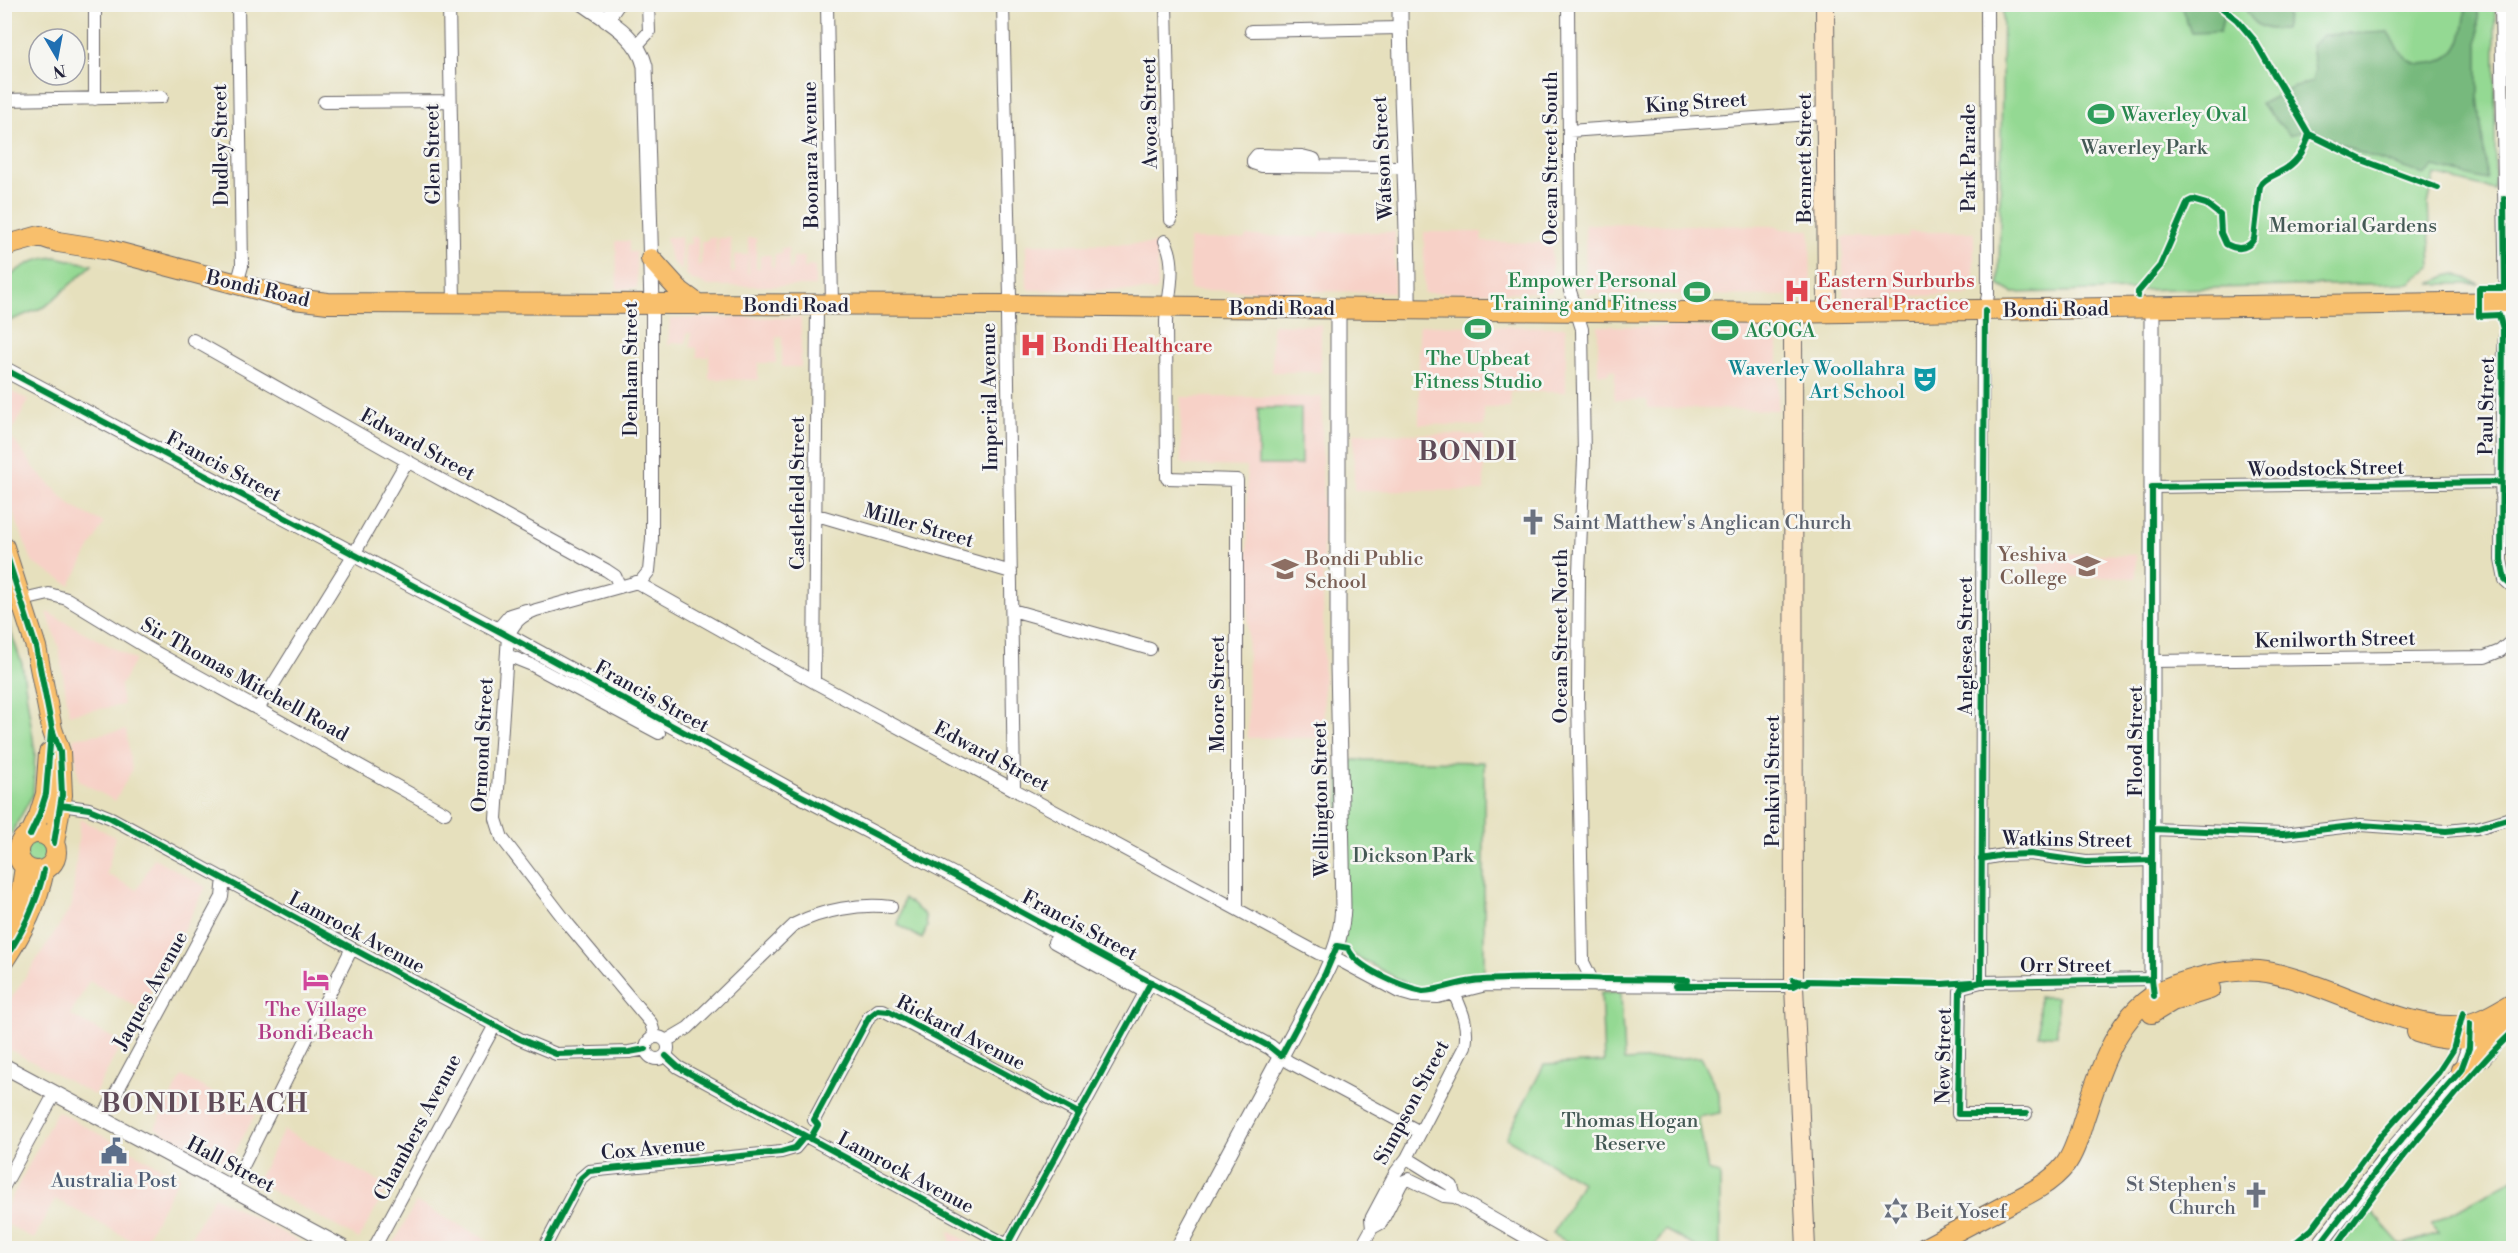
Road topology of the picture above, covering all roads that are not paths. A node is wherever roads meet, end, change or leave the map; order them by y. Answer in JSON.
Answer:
{"nodes":[{"id":1,"x":95,"y":4,"type":"edge"},
{"id":2,"x":238,"y":4,"type":"edge"},
{"id":3,"x":448,"y":4,"type":"edge"},
{"id":4,"x":584,"y":4,"type":"edge"},
{"id":5,"x":617,"y":4,"type":"edge"},
{"id":6,"x":648,"y":4,"type":"edge"},
{"id":7,"x":827,"y":4,"type":"edge"},
{"id":8,"x":1003,"y":4,"type":"edge"},
{"id":9,"x":1166,"y":4,"type":"edge"},
{"id":10,"x":1400,"y":4,"type":"edge"},
{"id":11,"x":1568,"y":4,"type":"edge"},
{"id":12,"x":1826,"y":4,"type":"edge"},
{"id":13,"x":1987,"y":4,"type":"edge"},
{"id":14,"x":2501,"y":4,"type":"edge"},
{"id":15,"x":606,"y":20,"type":"junction"},
{"id":16,"x":1400,"y":28,"type":"junction"},
{"id":17,"x":1251,"y":31,"type":"dead end"},
{"id":18,"x":637,"y":45,"type":"junction"},
{"id":19,"x":162,"y":98,"type":"dead end"},
{"id":20,"x":95,"y":99,"type":"junction"},
{"id":21,"x":4,"y":100,"type":"edge"},
{"id":22,"x":450,"y":101,"type":"junction"},
{"id":23,"x":324,"y":102,"type":"dead end"},
{"id":24,"x":1826,"y":113,"type":"junction"},
{"id":25,"x":1569,"y":131,"type":"junction"},
{"id":26,"x":1317,"y":165,"type":"dead end"},
{"id":27,"x":1403,"y":167,"type":"junction"},
{"id":28,"x":1171,"y":220,"type":"dead end"},
{"id":29,"x":2509,"y":227,"type":"edge"},
{"id":30,"x":1165,"y":241,"type":"dead end"},
{"id":31,"x":6,"y":249,"type":"edge"},
{"id":32,"x":651,"y":259,"type":"junction"},
{"id":33,"x":237,"y":285,"type":"junction"},
{"id":34,"x":2509,"y":302,"type":"edge"},
{"id":35,"x":454,"y":303,"type":"junction"},
{"id":36,"x":652,"y":305,"type":"junction"},
{"id":37,"x":699,"y":305,"type":"junction"},
{"id":38,"x":824,"y":305,"type":"junction"},
{"id":39,"x":1008,"y":305,"type":"junction"},
{"id":40,"x":1168,"y":308,"type":"junction"},
{"id":41,"x":1338,"y":308,"type":"junction"},
{"id":42,"x":2152,"y":308,"type":"junction"},
{"id":43,"x":1408,"y":309,"type":"junction"},
{"id":44,"x":1576,"y":310,"type":"junction"},
{"id":45,"x":1985,"y":310,"type":"junction"},
{"id":46,"x":1793,"y":312,"type":"junction"},
{"id":47,"x":1827,"y":312,"type":"junction"},
{"id":48,"x":193,"y":340,"type":"dead end"},
{"id":49,"x":4,"y":369,"type":"edge"},
{"id":50,"x":407,"y":461,"type":"junction"},
{"id":51,"x":2501,"y":482,"type":"junction"},
{"id":52,"x":2152,"y":487,"type":"junction"},
{"id":53,"x":2507,"y":496,"type":"edge"},
{"id":54,"x":817,"y":515,"type":"junction"},
{"id":55,"x":5,"y":551,"type":"edge"},
{"id":56,"x":354,"y":554,"type":"junction"},
{"id":57,"x":1011,"y":572,"type":"junction"},
{"id":58,"x":636,"y":582,"type":"junction"},
{"id":59,"x":620,"y":587,"type":"junction"},
{"id":60,"x":2514,"y":588,"type":"edge"},
{"id":61,"x":23,"y":600,"type":"junction"},
{"id":62,"x":1012,"y":610,"type":"junction"},
{"id":63,"x":502,"y":633,"type":"junction"},
{"id":64,"x":2514,"y":639,"type":"edge"},
{"id":65,"x":1150,"y":649,"type":"dead end"},
{"id":66,"x":507,"y":655,"type":"junction"},
{"id":67,"x":2152,"y":661,"type":"junction"},
{"id":68,"x":814,"y":682,"type":"junction"},
{"id":69,"x":258,"y":709,"type":"junction"},
{"id":70,"x":52,"y":729,"type":"junction"},
{"id":71,"x":659,"y":733,"type":"dead end"},
{"id":72,"x":1014,"y":789,"type":"junction"},
{"id":73,"x":61,"y":805,"type":"junction"},
{"id":74,"x":445,"y":813,"type":"dead end"},
{"id":75,"x":2514,"y":817,"type":"edge"},
{"id":76,"x":2152,"y":829,"type":"junction"},
{"id":77,"x":30,"y":835,"type":"junction"},
{"id":78,"x":54,"y":843,"type":"junction"},
{"id":79,"x":1981,"y":859,"type":"junction"},
{"id":80,"x":2152,"y":860,"type":"junction"},
{"id":81,"x":34,"y":869,"type":"junction"},
{"id":82,"x":224,"y":878,"type":"junction"},
{"id":83,"x":891,"y":907,"type":"dead end"},
{"id":84,"x":1237,"y":908,"type":"junction"},
{"id":85,"x":4,"y":928,"type":"edge"},
{"id":86,"x":1054,"y":942,"type":"dead end"},
{"id":87,"x":352,"y":948,"type":"junction"},
{"id":88,"x":1333,"y":958,"type":"junction"},
{"id":89,"x":4,"y":960,"type":"edge"},
{"id":90,"x":1583,"y":962,"type":"junction"},
{"id":91,"x":1981,"y":982,"type":"junction"},
{"id":92,"x":1570,"y":985,"type":"junction"},
{"id":93,"x":1595,"y":986,"type":"junction"},
{"id":94,"x":1794,"y":986,"type":"junction"},
{"id":95,"x":1148,"y":987,"type":"junction"},
{"id":96,"x":1454,"y":993,"type":"junction"},
{"id":97,"x":2155,"y":994,"type":"junction"},
{"id":98,"x":2514,"y":1002,"type":"edge"},
{"id":99,"x":2513,"y":1019,"type":"edge"},
{"id":100,"x":495,"y":1025,"type":"junction"},
{"id":101,"x":2470,"y":1031,"type":"junction"},
{"id":102,"x":661,"y":1039,"type":"junction"},
{"id":103,"x":646,"y":1049,"type":"junction"},
{"id":104,"x":666,"y":1056,"type":"junction"},
{"id":105,"x":1281,"y":1056,"type":"junction"},
{"id":106,"x":4,"y":1066,"type":"edge"},
{"id":107,"x":2461,"y":1070,"type":"junction"},
{"id":108,"x":55,"y":1093,"type":"junction"},
{"id":109,"x":1078,"y":1113,"type":"junction"},
{"id":110,"x":2026,"y":1114,"type":"dead end"},
{"id":111,"x":102,"y":1119,"type":"junction"},
{"id":112,"x":814,"y":1120,"type":"dead end"},
{"id":113,"x":1420,"y":1132,"type":"junction"},
{"id":114,"x":805,"y":1136,"type":"junction"},
{"id":115,"x":1407,"y":1158,"type":"junction"},
{"id":116,"x":4,"y":1186,"type":"edge"},
{"id":117,"x":232,"y":1188,"type":"junction"},
{"id":118,"x":1455,"y":1197,"type":"junction"},
{"id":119,"x":1372,"y":1228,"type":"junction"},
{"id":120,"x":1007,"y":1247,"type":"edge"},
{"id":121,"x":343,"y":1248,"type":"edge"},
{"id":122,"x":374,"y":1248,"type":"edge"},
{"id":123,"x":544,"y":1248,"type":"edge"},
{"id":124,"x":1178,"y":1248,"type":"edge"},
{"id":125,"x":1361,"y":1248,"type":"edge"},
{"id":126,"x":1544,"y":1248,"type":"edge"},
{"id":127,"x":1806,"y":1248,"type":"edge"},
{"id":128,"x":1924,"y":1248,"type":"edge"},
{"id":129,"x":1948,"y":1248,"type":"edge"},
{"id":130,"x":2318,"y":1248,"type":"edge"}],
"edges":[{"from":1,"to":20,"type":"street"},
{"from":2,"to":33,"type":"street","name":"Dudley Street"},
{"from":3,"to":22,"type":"street","name":"Glen Street"},
{"from":4,"to":15,"type":"street"},
{"from":5,"to":15,"type":"street"},
{"from":6,"to":18,"type":"street"},
{"from":7,"to":38,"type":"street","name":"Boonara Avenue"},
{"from":8,"to":39,"type":"street","name":"Imperial Avenue"},
{"from":9,"to":28,"type":"street","name":"Avoca Street"},
{"from":10,"to":16,"type":"street","name":"Watson Street"},
{"from":11,"to":25,"type":"street","name":"Ocean Street South"},
{"from":12,"to":24,"type":"main road","name":"Bennett Street"},
{"from":13,"to":45,"type":"street","name":"Park Parade"},
{"from":14,"to":29,"type":"street","name":"Paul Street"},
{"from":15,"to":18,"type":"street"},
{"from":16,"to":17,"type":"street"},
{"from":16,"to":27,"type":"street","name":"Watson Street"},
{"from":18,"to":32,"type":"street","name":"Denham Street"},
{"from":19,"to":20,"type":"street"},
{"from":20,"to":21,"type":"street"},
{"from":22,"to":23,"type":"street"},
{"from":22,"to":35,"type":"street","name":"Glen Street"},
{"from":24,"to":25,"type":"street","name":"King Street"},
{"from":24,"to":47,"type":"main road","name":"Bennett Street"},
{"from":25,"to":44,"type":"street","name":"Ocean Street South"},
{"from":26,"to":27,"type":"street"},
{"from":27,"to":43,"type":"street","name":"Watson Street"},
{"from":29,"to":34,"type":"street","name":"Paul Street"},
{"from":30,"to":40,"type":"street"},
{"from":31,"to":33,"type":"main road","name":"Bondi Road"},
{"from":32,"to":36,"type":"street","name":"Denham Street"},
{"from":32,"to":37,"type":"main road"},
{"from":33,"to":35,"type":"main road","name":"Bondi Road"},
{"from":34,"to":42,"type":"main road","name":"Bondi Road"},
{"from":34,"to":51,"type":"street","name":"Paul Street"},
{"from":35,"to":36,"type":"main road","name":"Bondi Road"},
{"from":36,"to":37,"type":"main road","name":"Bondi Road"},
{"from":36,"to":58,"type":"street","name":"Denham Street"},
{"from":37,"to":38,"type":"main road","name":"Bondi Road"},
{"from":38,"to":39,"type":"main road","name":"Bondi Road"},
{"from":38,"to":54,"type":"street","name":"Castlefield Street"},
{"from":39,"to":40,"type":"main road","name":"Bondi Road"},
{"from":39,"to":57,"type":"street","name":"Imperial Avenue"},
{"from":40,"to":41,"type":"main road","name":"Bondi Road"},
{"from":40,"to":84,"type":"street","name":"Moore Street"},
{"from":41,"to":43,"type":"main road","name":"Bondi Road"},
{"from":41,"to":88,"type":"street","name":"Wellington Street"},
{"from":42,"to":45,"type":"main road","name":"Bondi Road"},
{"from":42,"to":52,"type":"street","name":"Flood Street"},
{"from":43,"to":44,"type":"main road","name":"Bondi Road"},
{"from":44,"to":46,"type":"main road","name":"Bondi Road"},
{"from":44,"to":90,"type":"street","name":"Ocean Street North"},
{"from":45,"to":47,"type":"main road","name":"Bondi Road"},
{"from":45,"to":79,"type":"street","name":"Anglesea Street"},
{"from":46,"to":47,"type":"main road","name":"Bondi Road"},
{"from":46,"to":94,"type":"main road","name":"Penkivil Street"},
{"from":48,"to":50,"type":"street","name":"Edward Street"},
{"from":49,"to":56,"type":"street","name":"Francis Street"},
{"from":50,"to":56,"type":"street"},
{"from":50,"to":59,"type":"street","name":"Edward Street"},
{"from":51,"to":52,"type":"street","name":"Woodstock Street"},
{"from":51,"to":53,"type":"street","name":"Paul Street"},
{"from":52,"to":67,"type":"street","name":"Flood Street"},
{"from":53,"to":60,"type":"street","name":"Paul Street"},
{"from":54,"to":57,"type":"street","name":"Miller Street"},
{"from":54,"to":68,"type":"street","name":"Castlefield Street"},
{"from":55,"to":61,"type":"main road"},
{"from":56,"to":63,"type":"street","name":"Francis Street"},
{"from":56,"to":69,"type":"street"},
{"from":57,"to":62,"type":"street","name":"Imperial Avenue"},
{"from":58,"to":59,"type":"street"},
{"from":58,"to":68,"type":"street","name":"Edward Street"},
{"from":59,"to":63,"type":"street"},
{"from":61,"to":69,"type":"street","name":"Sir Thomas Mitchell Road"},
{"from":61,"to":70,"type":"main road"},
{"from":62,"to":65,"type":"street"},
{"from":62,"to":72,"type":"street","name":"Imperial Avenue"},
{"from":63,"to":66,"type":"street","name":"Ormond Street"},
{"from":63,"to":95,"type":"street","name":"Francis Street"},
{"from":64,"to":67,"type":"street","name":"Kenilworth Street"},
{"from":66,"to":71,"type":"street","name":"Francis Street"},
{"from":66,"to":102,"type":"street","name":"Ormond Street"},
{"from":67,"to":76,"type":"street","name":"Flood Street"},
{"from":68,"to":72,"type":"street","name":"Edward Street"},
{"from":69,"to":74,"type":"street","name":"Sir Thomas Mitchell Road"},
{"from":70,"to":73,"type":"main road"},
{"from":70,"to":77,"type":"main road"},
{"from":72,"to":84,"type":"street","name":"Edward Street"},
{"from":73,"to":78,"type":"main road"},
{"from":73,"to":82,"type":"street","name":"Lamrock Avenue"},
{"from":75,"to":76,"type":"street"},
{"from":76,"to":80,"type":"street","name":"Flood Street"},
{"from":77,"to":78,"type":"main road"},
{"from":77,"to":81,"type":"main road"},
{"from":78,"to":81,"type":"main road"},
{"from":79,"to":80,"type":"street","name":"Watkins Street"},
{"from":79,"to":91,"type":"street","name":"Anglesea Street"},
{"from":80,"to":97,"type":"street","name":"Flood Street"},
{"from":81,"to":85,"type":"main road"},
{"from":81,"to":89,"type":"main road"},
{"from":82,"to":87,"type":"street","name":"Lamrock Avenue"},
{"from":82,"to":111,"type":"street","name":"Jaques Avenue"},
{"from":83,"to":102,"type":"street"},
{"from":84,"to":88,"type":"street","name":"Edward Street"},
{"from":86,"to":95,"type":"street","name":"Francis Street"},
{"from":87,"to":100,"type":"street","name":"Lamrock Avenue"},
{"from":87,"to":117,"type":"street"},
{"from":88,"to":96,"type":"street","name":"Edward Street"},
{"from":88,"to":105,"type":"street","name":"Wellington Street"},
{"from":90,"to":92,"type":"street"},
{"from":90,"to":93,"type":"street","name":"Ocean Street North"},
{"from":91,"to":97,"type":"street","name":"Orr Street"},
{"from":91,"to":110,"type":"street","name":"New Street"},
{"from":92,"to":93,"type":"street","name":"Edward Street"},
{"from":92,"to":96,"type":"street","name":"Edward Street"},
{"from":93,"to":94,"type":"street","name":"Edward Street"},
{"from":94,"to":127,"type":"main road","name":"Penkivil Street"},
{"from":95,"to":105,"type":"street","name":"Francis Street"},
{"from":95,"to":109,"type":"street"},
{"from":96,"to":113,"type":"street","name":"Simpson Street"},
{"from":97,"to":101,"type":"main road"},
{"from":97,"to":128,"type":"main road"},
{"from":97,"to":129,"type":"main road"},
{"from":98,"to":101,"type":"main road"},
{"from":99,"to":101,"type":"main road"},
{"from":99,"to":107,"type":"main road"},
{"from":100,"to":103,"type":"street","name":"Lamrock Avenue"},
{"from":100,"to":122,"type":"street","name":"Chambers Avenue"},
{"from":101,"to":107,"type":"street"},
{"from":102,"to":103,"type":"street"},
{"from":102,"to":104,"type":"street"},
{"from":103,"to":104,"type":"street"},
{"from":104,"to":114,"type":"street","name":"Lamrock Avenue"},
{"from":105,"to":113,"type":"street","name":"Francis Street"},
{"from":105,"to":124,"type":"street","name":"Wellington Street"},
{"from":106,"to":108,"type":"street","name":"Hall Street"},
{"from":107,"to":130,"type":"street"},
{"from":108,"to":111,"type":"street","name":"Hall Street"},
{"from":108,"to":116,"type":"street"},
{"from":109,"to":112,"type":"street","name":"Rickard Avenue"},
{"from":109,"to":120,"type":"street"},
{"from":111,"to":117,"type":"street","name":"Hall Street"},
{"from":113,"to":115,"type":"street","name":"Simpson Street"},
{"from":114,"to":120,"type":"street","name":"Lamrock Avenue"},
{"from":114,"to":123,"type":"street","name":"Cox Avenue"},
{"from":115,"to":118,"type":"street"},
{"from":115,"to":119,"type":"street","name":"Simpson Street"},
{"from":117,"to":121,"type":"street","name":"Hall Street"},
{"from":118,"to":119,"type":"street","name":"Simpson Street"},
{"from":118,"to":126,"type":"street"},
{"from":119,"to":125,"type":"street","name":"Simpson Street"}]}
